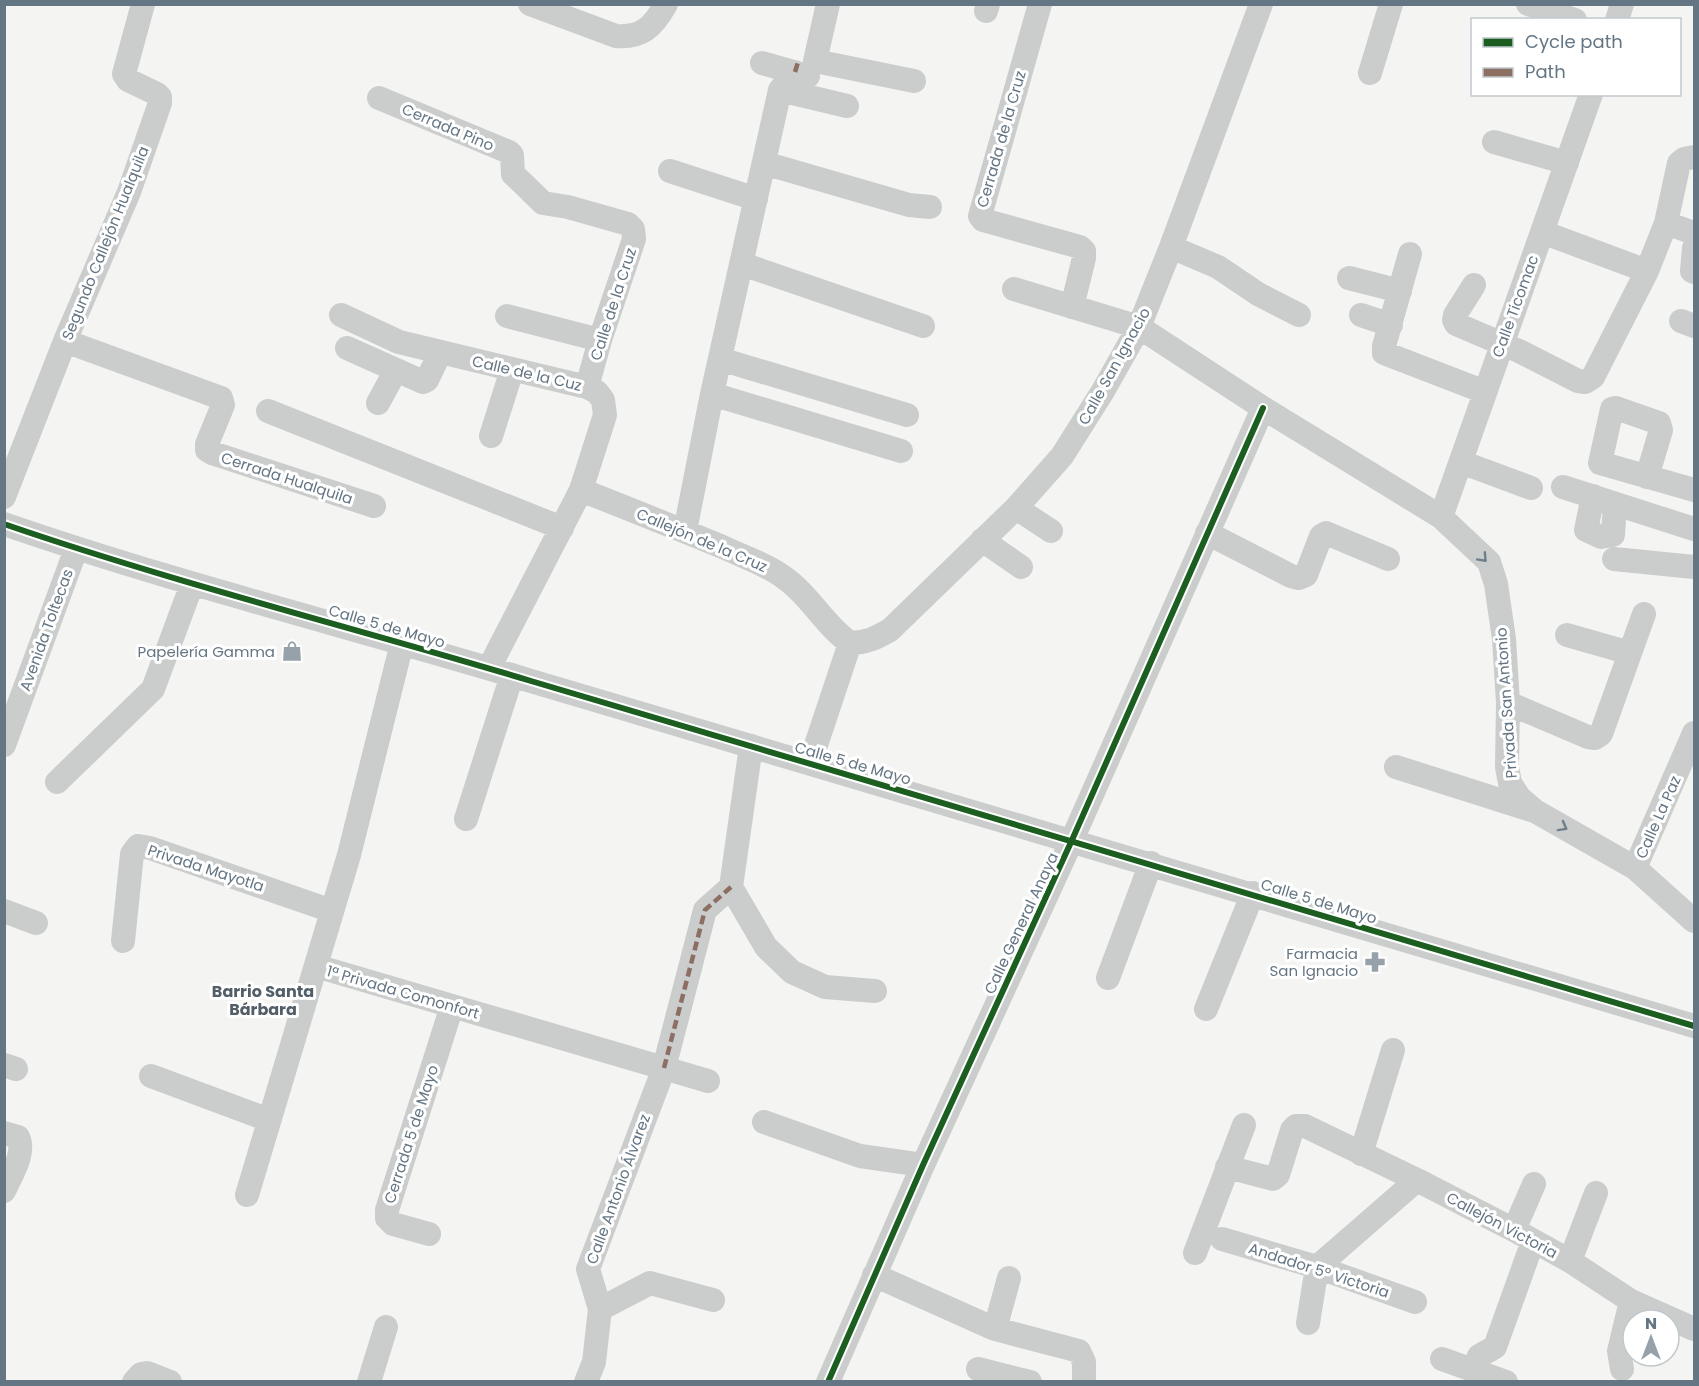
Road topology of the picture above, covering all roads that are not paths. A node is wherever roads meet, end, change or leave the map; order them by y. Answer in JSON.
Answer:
{"nodes":[{"id":1,"x":143,"y":4,"type":"edge"},
{"id":2,"x":530,"y":4,"type":"edge"},
{"id":3,"x":666,"y":4,"type":"edge"},
{"id":4,"x":828,"y":4,"type":"edge"},
{"id":5,"x":1040,"y":4,"type":"edge"},
{"id":6,"x":1261,"y":4,"type":"edge"},
{"id":7,"x":1391,"y":4,"type":"edge"},
{"id":8,"x":1528,"y":4,"type":"edge"},
{"id":9,"x":1569,"y":18,"type":"edge"},
{"id":10,"x":762,"y":63,"type":"dead end"},
{"id":11,"x":1370,"y":73,"type":"dead end"},
{"id":12,"x":797,"y":74,"type":"junction"},
{"id":13,"x":914,"y":81,"type":"dead end"},
{"id":14,"x":1590,"y":96,"type":"edge"},
{"id":15,"x":379,"y":99,"type":"dead end"},
{"id":16,"x":847,"y":106,"type":"dead end"},
{"id":17,"x":1494,"y":142,"type":"dead end"},
{"id":18,"x":1695,"y":158,"type":"edge"},
{"id":19,"x":512,"y":159,"type":"joint"},
{"id":20,"x":764,"y":163,"type":"junction"},
{"id":21,"x":1567,"y":163,"type":"junction"},
{"id":22,"x":670,"y":171,"type":"dead end"},
{"id":23,"x":756,"y":199,"type":"junction"},
{"id":24,"x":930,"y":207,"type":"dead end"},
{"id":25,"x":1666,"y":223,"type":"junction"},
{"id":26,"x":1542,"y":232,"type":"junction"},
{"id":27,"x":1695,"y":233,"type":"edge"},
{"id":28,"x":1171,"y":247,"type":"junction"},
{"id":29,"x":1695,"y":249,"type":"edge"},
{"id":30,"x":1410,"y":254,"type":"dead end"},
{"id":31,"x":742,"y":264,"type":"junction"},
{"id":32,"x":1647,"y":271,"type":"junction"},
{"id":33,"x":1695,"y":272,"type":"edge"},
{"id":34,"x":1350,"y":278,"type":"dead end"},
{"id":35,"x":1474,"y":285,"type":"dead end"},
{"id":36,"x":1014,"y":289,"type":"dead end"},
{"id":37,"x":1400,"y":291,"type":"junction"},
{"id":38,"x":1072,"y":307,"type":"junction"},
{"id":39,"x":341,"y":315,"type":"dead end"},
{"id":40,"x":1299,"y":315,"type":"dead end"},
{"id":41,"x":1361,"y":315,"type":"dead end"},
{"id":42,"x":507,"y":316,"type":"dead end"},
{"id":43,"x":1391,"y":325,"type":"junction"},
{"id":44,"x":923,"y":326,"type":"dead end"},
{"id":45,"x":1139,"y":327,"type":"junction"},
{"id":46,"x":600,"y":340,"type":"junction"},
{"id":47,"x":65,"y":341,"type":"junction"},
{"id":48,"x":1502,"y":344,"type":"junction"},
{"id":49,"x":347,"y":348,"type":"dead end"},
{"id":50,"x":440,"y":353,"type":"junction"},
{"id":51,"x":720,"y":359,"type":"junction"},
{"id":52,"x":396,"y":370,"type":"junction"},
{"id":53,"x":512,"y":370,"type":"junction"},
{"id":54,"x":587,"y":387,"type":"junction"},
{"id":55,"x":1485,"y":392,"type":"junction"},
{"id":56,"x":712,"y":394,"type":"junction"},
{"id":57,"x":378,"y":403,"type":"dead end"},
{"id":58,"x":1263,"y":408,"type":"junction"},
{"id":59,"x":268,"y":411,"type":"dead end"},
{"id":60,"x":908,"y":416,"type":"dead end"},
{"id":61,"x":491,"y":436,"type":"dead end"},
{"id":62,"x":901,"y":451,"type":"dead end"},
{"id":63,"x":1461,"y":462,"type":"junction"},
{"id":64,"x":1647,"y":477,"type":"junction"},
{"id":65,"x":1563,"y":487,"type":"dead end"},
{"id":66,"x":1531,"y":488,"type":"dead end"},
{"id":67,"x":581,"y":490,"type":"junction"},
{"id":68,"x":1695,"y":490,"type":"edge"},
{"id":69,"x":4,"y":497,"type":"edge"},
{"id":70,"x":374,"y":506,"type":"dead end"},
{"id":71,"x":1016,"y":508,"type":"junction"},
{"id":72,"x":1441,"y":517,"type":"junction"},
{"id":73,"x":4,"y":525,"type":"edge"},
{"id":74,"x":562,"y":528,"type":"junction"},
{"id":75,"x":1695,"y":529,"type":"edge"},
{"id":76,"x":685,"y":531,"type":"junction"},
{"id":77,"x":1051,"y":531,"type":"dead end"},
{"id":78,"x":1207,"y":533,"type":"junction"},
{"id":79,"x":982,"y":540,"type":"junction"},
{"id":80,"x":76,"y":549,"type":"junction"},
{"id":81,"x":1388,"y":559,"type":"dead end"},
{"id":82,"x":1614,"y":559,"type":"dead end"},
{"id":83,"x":1021,"y":567,"type":"dead end"},
{"id":84,"x":1695,"y":567,"type":"edge"},
{"id":85,"x":192,"y":584,"type":"junction"},
{"id":86,"x":1644,"y":614,"type":"dead end"},
{"id":87,"x":1567,"y":635,"type":"dead end"},
{"id":88,"x":402,"y":643,"type":"junction"},
{"id":89,"x":850,"y":643,"type":"junction"},
{"id":90,"x":1630,"y":653,"type":"junction"},
{"id":91,"x":489,"y":668,"type":"junction"},
{"id":92,"x":512,"y":675,"type":"junction"},
{"id":93,"x":1508,"y":703,"type":"junction"},
{"id":94,"x":1695,"y":733,"type":"edge"},
{"id":95,"x":4,"y":745,"type":"edge"},
{"id":96,"x":751,"y":746,"type":"junction"},
{"id":97,"x":810,"y":763,"type":"junction"},
{"id":98,"x":1396,"y":767,"type":"dead end"},
{"id":99,"x":57,"y":782,"type":"dead end"},
{"id":100,"x":1535,"y":811,"type":"junction"},
{"id":101,"x":466,"y":819,"type":"dead end"},
{"id":102,"x":1072,"y":840,"type":"junction"},
{"id":103,"x":1151,"y":863,"type":"junction"},
{"id":104,"x":1635,"y":868,"type":"junction"},
{"id":105,"x":730,"y":887,"type":"junction"},
{"id":106,"x":1253,"y":893,"type":"junction"},
{"id":107,"x":4,"y":911,"type":"edge"},
{"id":108,"x":332,"y":911,"type":"junction"},
{"id":109,"x":1695,"y":921,"type":"edge"},
{"id":110,"x":36,"y":923,"type":"dead end"},
{"id":111,"x":123,"y":941,"type":"dead end"},
{"id":112,"x":316,"y":966,"type":"junction"},
{"id":113,"x":1108,"y":978,"type":"dead end"},
{"id":114,"x":875,"y":991,"type":"dead end"},
{"id":115,"x":452,"y":1006,"type":"junction"},
{"id":116,"x":1206,"y":1010,"type":"dead end"},
{"id":117,"x":1695,"y":1026,"type":"edge"},
{"id":118,"x":1393,"y":1050,"type":"dead end"},
{"id":119,"x":664,"y":1068,"type":"junction"},
{"id":120,"x":151,"y":1076,"type":"dead end"},
{"id":121,"x":708,"y":1081,"type":"dead end"},
{"id":122,"x":269,"y":1119,"type":"junction"},
{"id":123,"x":764,"y":1122,"type":"dead end"},
{"id":124,"x":1244,"y":1125,"type":"dead end"},
{"id":125,"x":4,"y":1133,"type":"edge"},
{"id":126,"x":1361,"y":1154,"type":"junction"},
{"id":127,"x":923,"y":1165,"type":"junction"},
{"id":128,"x":1227,"y":1167,"type":"junction"},
{"id":129,"x":1417,"y":1180,"type":"junction"},
{"id":130,"x":1534,"y":1184,"type":"dead end"},
{"id":131,"x":4,"y":1191,"type":"edge"},
{"id":132,"x":1596,"y":1193,"type":"dead end"},
{"id":133,"x":247,"y":1195,"type":"dead end"},
{"id":134,"x":429,"y":1234,"type":"dead end"},
{"id":135,"x":1523,"y":1236,"type":"junction"},
{"id":136,"x":1222,"y":1239,"type":"dead end"},
{"id":137,"x":1195,"y":1253,"type":"dead end"},
{"id":138,"x":1570,"y":1261,"type":"junction"},
{"id":139,"x":1317,"y":1267,"type":"junction"},
{"id":140,"x":874,"y":1275,"type":"junction"},
{"id":141,"x":1010,"y":1278,"type":"dead end"},
{"id":142,"x":713,"y":1300,"type":"dead end"},
{"id":143,"x":1630,"y":1301,"type":"junction"},
{"id":144,"x":1415,"y":1302,"type":"dead end"},
{"id":145,"x":600,"y":1309,"type":"junction"},
{"id":146,"x":1308,"y":1323,"type":"dead end"},
{"id":147,"x":386,"y":1327,"type":"dead end"},
{"id":148,"x":995,"y":1329,"type":"junction"},
{"id":149,"x":1695,"y":1329,"type":"edge"},
{"id":150,"x":1442,"y":1359,"type":"dead end"},
{"id":151,"x":978,"y":1369,"type":"dead end"},
{"id":152,"x":1622,"y":1369,"type":"dead end"},
{"id":153,"x":1473,"y":1371,"type":"junction"},
{"id":154,"x":134,"y":1382,"type":"edge"},
{"id":155,"x":170,"y":1382,"type":"edge"},
{"id":156,"x":369,"y":1382,"type":"edge"},
{"id":157,"x":586,"y":1382,"type":"edge"},
{"id":158,"x":828,"y":1382,"type":"edge"},
{"id":159,"x":1030,"y":1382,"type":"edge"},
{"id":160,"x":1084,"y":1382,"type":"edge"},
{"id":161,"x":1506,"y":1382,"type":"edge"}],
"edges":[{"from":1,"to":47,"type":"street","name":"Segundo Callejón Hualquila"},
{"from":2,"to":3,"type":"street"},
{"from":4,"to":12,"type":"street"},
{"from":5,"to":38,"type":"street","name":"Cerrada de la Cruz"},
{"from":6,"to":28,"type":"street","name":"Calle San Ignacio"},
{"from":7,"to":11,"type":"street"},
{"from":8,"to":9,"type":"street"},
{"from":10,"to":12,"type":"street"},
{"from":12,"to":13,"type":"street"},
{"from":12,"to":16,"type":"street"},
{"from":12,"to":20,"type":"street"},
{"from":14,"to":21,"type":"street","name":"Calle Ticomac"},
{"from":15,"to":19,"type":"street","name":"Cerrada Pino"},
{"from":17,"to":21,"type":"street"},
{"from":18,"to":25,"type":"street"},
{"from":19,"to":46,"type":"street","name":"Calle de la Cruz"},
{"from":20,"to":23,"type":"street"},
{"from":20,"to":24,"type":"street"},
{"from":21,"to":26,"type":"street","name":"Calle Ticomac"},
{"from":22,"to":23,"type":"street"},
{"from":23,"to":31,"type":"street"},
{"from":25,"to":27,"type":"street"},
{"from":25,"to":32,"type":"street"},
{"from":26,"to":32,"type":"street"},
{"from":26,"to":48,"type":"street","name":"Calle Ticomac"},
{"from":28,"to":40,"type":"street"},
{"from":28,"to":45,"type":"street","name":"Calle San Ignacio"},
{"from":29,"to":33,"type":"street"},
{"from":30,"to":37,"type":"street"},
{"from":31,"to":44,"type":"street"},
{"from":31,"to":51,"type":"street"},
{"from":32,"to":48,"type":"street"},
{"from":34,"to":37,"type":"street"},
{"from":35,"to":48,"type":"street"},
{"from":36,"to":38,"type":"street","name":"Privada San Antonio"},
{"from":37,"to":43,"type":"street"},
{"from":38,"to":45,"type":"street","name":"Privada San Antonio"},
{"from":39,"to":50,"type":"street","name":"Calle de la Cuz"},
{"from":41,"to":43,"type":"street"},
{"from":42,"to":46,"type":"street"},
{"from":43,"to":55,"type":"street"},
{"from":45,"to":58,"type":"street","name":"Privada San Antonio"},
{"from":45,"to":71,"type":"street","name":"Calle San Ignacio"},
{"from":46,"to":54,"type":"street","name":"Calle de la Cruz"},
{"from":47,"to":69,"type":"street","name":"Segundo Callejón Hualquila"},
{"from":47,"to":70,"type":"street","name":"Cerrada Hualquila"},
{"from":48,"to":55,"type":"street","name":"Calle Ticomac"},
{"from":49,"to":52,"type":"street"},
{"from":50,"to":52,"type":"street"},
{"from":50,"to":53,"type":"street","name":"Calle de la Cuz"},
{"from":51,"to":56,"type":"street"},
{"from":51,"to":60,"type":"street"},
{"from":52,"to":57,"type":"street"},
{"from":53,"to":54,"type":"street","name":"Calle de la Cuz"},
{"from":53,"to":61,"type":"street"},
{"from":54,"to":67,"type":"street","name":"Calle de la Cuz"},
{"from":55,"to":63,"type":"street","name":"Calle Ticomac"},
{"from":56,"to":62,"type":"street"},
{"from":56,"to":76,"type":"street"},
{"from":58,"to":72,"type":"street","name":"Privada San Antonio"},
{"from":58,"to":78,"type":"street","name":"Calle General Anaya"},
{"from":59,"to":74,"type":"street"},
{"from":63,"to":66,"type":"street"},
{"from":63,"to":72,"type":"street","name":"Calle Ticomac"},
{"from":64,"to":64,"type":"street"},
{"from":64,"to":68,"type":"street"},
{"from":65,"to":75,"type":"street"},
{"from":67,"to":74,"type":"street","name":"Calle de la Cuz"},
{"from":67,"to":76,"type":"street","name":"Callejón de la Cruz"},
{"from":71,"to":77,"type":"street"},
{"from":71,"to":79,"type":"street","name":"Calle San Ignacio"},
{"from":72,"to":93,"type":"street","name":"Privada San Antonio","one_way":true},
{"from":73,"to":80,"type":"street","name":"Calle 5 de Mayo"},
{"from":74,"to":91,"type":"street","name":"Calle de la Cuz"},
{"from":76,"to":89,"type":"street","name":"Callejón de la Cruz"},
{"from":78,"to":81,"type":"street"},
{"from":78,"to":102,"type":"street","name":"Calle General Anaya"},
{"from":79,"to":83,"type":"street"},
{"from":79,"to":89,"type":"street","name":"Calle San Ignacio"},
{"from":80,"to":85,"type":"street","name":"Calle 5 de Mayo"},
{"from":80,"to":95,"type":"street","name":"Avenida Toltecas"},
{"from":82,"to":84,"type":"street"},
{"from":85,"to":88,"type":"street","name":"Calle 5 de Mayo"},
{"from":85,"to":99,"type":"street"},
{"from":86,"to":90,"type":"street"},
{"from":87,"to":90,"type":"street"},
{"from":88,"to":91,"type":"street","name":"Calle 5 de Mayo"},
{"from":88,"to":108,"type":"street","name":"1ª Privada Comonfort"},
{"from":89,"to":97,"type":"street"},
{"from":90,"to":93,"type":"street"},
{"from":91,"to":92,"type":"street","name":"Calle 5 de Mayo"},
{"from":92,"to":96,"type":"street","name":"Calle 5 de Mayo"},
{"from":92,"to":101,"type":"street"},
{"from":93,"to":100,"type":"street","name":"Privada San Antonio"},
{"from":94,"to":104,"type":"street","name":"Calle La Paz"},
{"from":96,"to":97,"type":"street","name":"Calle 5 de Mayo"},
{"from":96,"to":105,"type":"street"},
{"from":97,"to":102,"type":"street","name":"Calle 5 de Mayo"},
{"from":98,"to":100,"type":"street"},
{"from":100,"to":104,"type":"street","name":"Privada San Antonio","one_way":true},
{"from":102,"to":103,"type":"street","name":"Calle 5 de Mayo"},
{"from":102,"to":127,"type":"street","name":"Calle General Anaya"},
{"from":103,"to":106,"type":"street","name":"Calle 5 de Mayo"},
{"from":103,"to":113,"type":"street"},
{"from":104,"to":109,"type":"street","name":"Privada San Antonio"},
{"from":105,"to":114,"type":"street"},
{"from":105,"to":119,"type":"street","name":"Calle Antonio Álvarez"},
{"from":106,"to":116,"type":"street"},
{"from":106,"to":117,"type":"street","name":"Calle 5 de Mayo"},
{"from":107,"to":110,"type":"street"},
{"from":108,"to":111,"type":"street","name":"Privada Mayotla"},
{"from":108,"to":112,"type":"street","name":"1ª Privada Comonfort"},
{"from":112,"to":115,"type":"street","name":"1ª Privada Comonfort"},
{"from":112,"to":122,"type":"street"},
{"from":115,"to":119,"type":"street","name":"1ª Privada Comonfort"},
{"from":115,"to":134,"type":"street","name":"Cerrada 5 de Mayo"},
{"from":118,"to":126,"type":"street"},
{"from":119,"to":121,"type":"street","name":"1ª Privada Comonfort"},
{"from":119,"to":145,"type":"street","name":"Calle Antonio Álvarez"},
{"from":120,"to":122,"type":"street"},
{"from":122,"to":133,"type":"street"},
{"from":123,"to":127,"type":"street"},
{"from":124,"to":128,"type":"street"},
{"from":125,"to":131,"type":"street"},
{"from":126,"to":128,"type":"street","name":"Callejón Victoria"},
{"from":126,"to":129,"type":"street","name":"Callejón Victoria"},
{"from":127,"to":140,"type":"street","name":"Calle General Anaya"},
{"from":128,"to":137,"type":"street"},
{"from":129,"to":135,"type":"street","name":"Callejón Victoria"},
{"from":129,"to":139,"type":"street"},
{"from":130,"to":135,"type":"street"},
{"from":132,"to":138,"type":"street"},
{"from":135,"to":138,"type":"street","name":"Callejón Victoria"},
{"from":135,"to":153,"type":"street"},
{"from":136,"to":139,"type":"street","name":"Andador 5º Victoria"},
{"from":138,"to":143,"type":"street","name":"Callejón Victoria"},
{"from":139,"to":144,"type":"street","name":"Andador 5º Victoria"},
{"from":139,"to":146,"type":"street"},
{"from":140,"to":148,"type":"street"},
{"from":140,"to":158,"type":"street","name":"Calle General Anaya"},
{"from":141,"to":148,"type":"street"},
{"from":142,"to":145,"type":"street"},
{"from":143,"to":149,"type":"street","name":"Callejón Victoria"},
{"from":143,"to":152,"type":"street"},
{"from":145,"to":157,"type":"street","name":"Calle Antonio Álvarez"},
{"from":147,"to":156,"type":"street"},
{"from":148,"to":160,"type":"street"},
{"from":150,"to":153,"type":"street"},
{"from":151,"to":159,"type":"street"},
{"from":153,"to":161,"type":"street"},
{"from":154,"to":155,"type":"street"}]}
